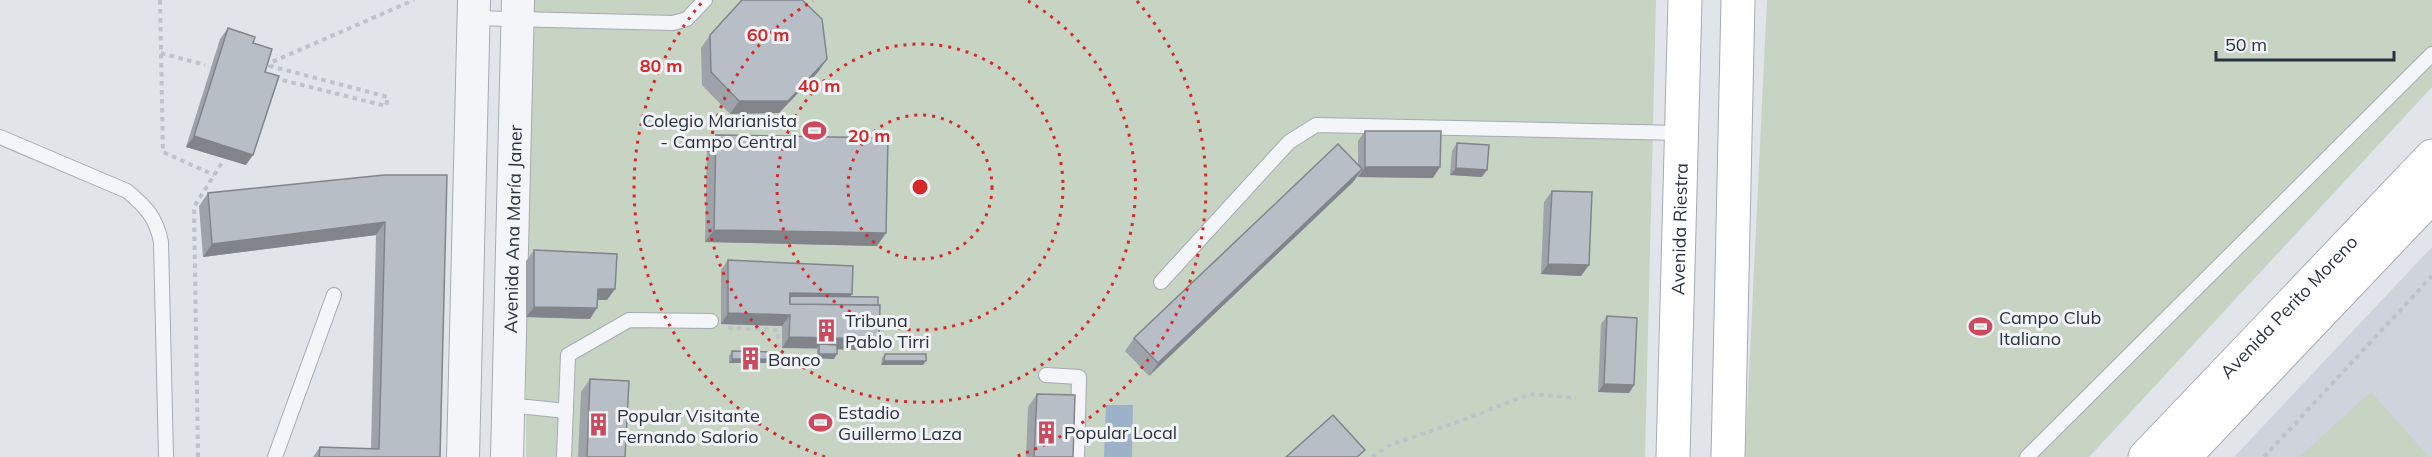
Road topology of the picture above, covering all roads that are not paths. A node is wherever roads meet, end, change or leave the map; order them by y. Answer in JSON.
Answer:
{"nodes":[{"id":1,"x":705,"y":0,"type":"edge"},
{"id":2,"x":1685,"y":0,"type":"edge"},
{"id":3,"x":1738,"y":0,"type":"edge"},
{"id":4,"x":473,"y":9,"type":"edge"},
{"id":5,"x":518,"y":10,"type":"edge"},
{"id":6,"x":2432,"y":54,"type":"edge"},
{"id":7,"x":1680,"y":133,"type":"junction"},
{"id":8,"x":0,"y":137,"type":"edge"},
{"id":9,"x":2432,"y":156,"type":"edge"},
{"id":10,"x":2432,"y":196,"type":"edge"},
{"id":11,"x":467,"y":255,"type":"junction"},
{"id":12,"x":511,"y":269,"type":"junction"},
{"id":13,"x":1161,"y":282,"type":"dead end"},
{"id":14,"x":334,"y":295,"type":"dead end"},
{"id":15,"x":711,"y":321,"type":"road end"},
{"id":16,"x":1046,"y":375,"type":"dead end"},
{"id":17,"x":508,"y":405,"type":"junction"},
{"id":18,"x":566,"y":411,"type":"junction"},
{"id":19,"x":166,"y":457,"type":"edge"},
{"id":20,"x":275,"y":457,"type":"edge"},
{"id":21,"x":463,"y":457,"type":"edge"},
{"id":22,"x":507,"y":457,"type":"edge"},
{"id":23,"x":564,"y":457,"type":"edge"},
{"id":24,"x":1077,"y":457,"type":"edge"},
{"id":25,"x":1673,"y":457,"type":"edge"},
{"id":26,"x":1728,"y":457,"type":"edge"},
{"id":27,"x":2027,"y":457,"type":"edge"},
{"id":28,"x":2145,"y":457,"type":"edge"},
{"id":29,"x":2184,"y":457,"type":"edge"}],
"edges":[{"from":1,"to":5,"type":"lane"},
{"from":2,"to":7,"type":"main road","name":"Avenida Riestra"},
{"from":3,"to":26,"type":"main road"},
{"from":4,"to":5,"type":"lane"},
{"from":4,"to":11,"type":"street"},
{"from":5,"to":12,"type":"street","name":"Avenida Ana María Janer"},
{"from":6,"to":27,"type":"lane"},
{"from":7,"to":13,"type":"lane"},
{"from":7,"to":25,"type":"main road","name":"Avenida Riestra"},
{"from":8,"to":19,"type":"lane"},
{"from":9,"to":28,"type":"main road","name":"Avenida Perito Moreno"},
{"from":10,"to":29,"type":"main road","name":"Avenida Perito Moreno"},
{"from":11,"to":12,"type":"street"},
{"from":11,"to":21,"type":"street"},
{"from":12,"to":17,"type":"street","name":"Avenida Ana María Janer"},
{"from":14,"to":20,"type":"lane"},
{"from":15,"to":18,"type":"lane"},
{"from":16,"to":24,"type":"lane"},
{"from":17,"to":18,"type":"lane"},
{"from":17,"to":22,"type":"street","name":"Avenida Ana María Janer"},
{"from":18,"to":23,"type":"lane"}]}
